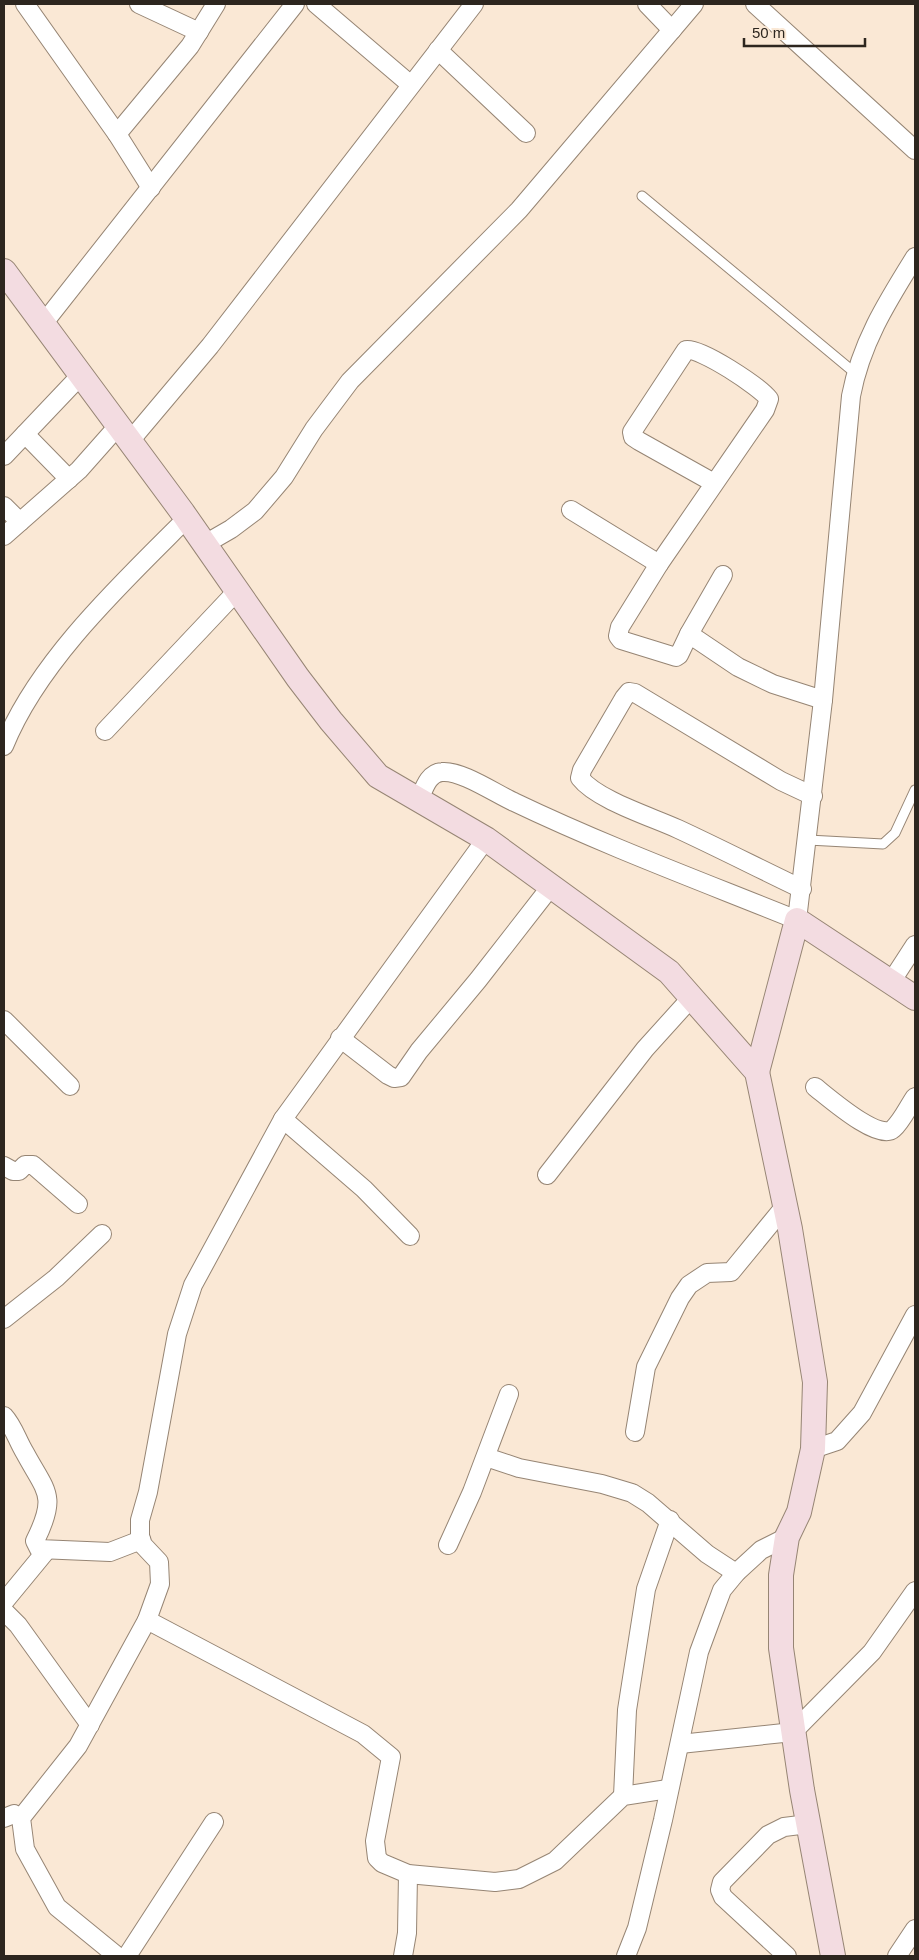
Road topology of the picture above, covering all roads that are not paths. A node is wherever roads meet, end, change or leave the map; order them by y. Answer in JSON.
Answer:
{"nodes":[{"id":1,"x":25,"y":4,"type":"edge"},
{"id":2,"x":139,"y":4,"type":"edge"},
{"id":3,"x":216,"y":4,"type":"edge"},
{"id":4,"x":295,"y":4,"type":"edge"},
{"id":5,"x":316,"y":4,"type":"edge"},
{"id":6,"x":474,"y":4,"type":"edge"},
{"id":7,"x":647,"y":4,"type":"edge"},
{"id":8,"x":694,"y":4,"type":"edge"},
{"id":9,"x":755,"y":4,"type":"edge"},
{"id":10,"x":672,"y":30,"type":"junction"},
{"id":11,"x":199,"y":32,"type":"junction"},
{"id":12,"x":438,"y":50,"type":"junction"},
{"id":13,"x":411,"y":85,"type":"junction"},
{"id":14,"x":526,"y":133,"type":"dead end"},
{"id":15,"x":117,"y":134,"type":"junction"},
{"id":16,"x":915,"y":150,"type":"edge"},
{"id":17,"x":151,"y":188,"type":"junction"},
{"id":18,"x":642,"y":196,"type":"dead end"},
{"id":19,"x":915,"y":257,"type":"edge"},
{"id":20,"x":5,"y":276,"type":"edge"},
{"id":21,"x":42,"y":324,"type":"junction"},
{"id":22,"x":855,"y":373,"type":"junction"},
{"id":23,"x":81,"y":375,"type":"junction"},
{"id":24,"x":124,"y":433,"type":"junction"},
{"id":25,"x":25,"y":434,"type":"junction"},
{"id":26,"x":4,"y":456,"type":"edge"},
{"id":27,"x":69,"y":479,"type":"junction"},
{"id":28,"x":714,"y":483,"type":"junction"},
{"id":29,"x":4,"y":506,"type":"edge"},
{"id":30,"x":571,"y":510,"type":"dead end"},
{"id":31,"x":187,"y":518,"type":"junction"},
{"id":32,"x":20,"y":522,"type":"junction"},
{"id":33,"x":4,"y":536,"type":"edge"},
{"id":34,"x":219,"y":536,"type":"junction"},
{"id":35,"x":659,"y":564,"type":"junction"},
{"id":36,"x":723,"y":575,"type":"dead end"},
{"id":37,"x":237,"y":591,"type":"junction"},
{"id":38,"x":689,"y":634,"type":"junction"},
{"id":39,"x":823,"y":700,"type":"junction"},
{"id":40,"x":105,"y":731,"type":"dead end"},
{"id":41,"x":4,"y":746,"type":"edge"},
{"id":42,"x":425,"y":788,"type":"junction"},
{"id":43,"x":915,"y":790,"type":"edge"},
{"id":44,"x":812,"y":796,"type":"junction"},
{"id":45,"x":486,"y":839,"type":"junction"},
{"id":46,"x":808,"y":840,"type":"junction"},
{"id":47,"x":552,"y":885,"type":"junction"},
{"id":48,"x":802,"y":889,"type":"junction"},
{"id":49,"x":798,"y":920,"type":"junction"},
{"id":50,"x":915,"y":945,"type":"edge"},
{"id":51,"x":891,"y":982,"type":"junction"},
{"id":52,"x":692,"y":997,"type":"junction"},
{"id":53,"x":915,"y":998,"type":"edge"},
{"id":54,"x":4,"y":1020,"type":"edge"},
{"id":55,"x":340,"y":1038,"type":"junction"},
{"id":56,"x":757,"y":1072,"type":"junction"},
{"id":57,"x":70,"y":1086,"type":"dead end"},
{"id":58,"x":815,"y":1087,"type":"dead end"},
{"id":59,"x":915,"y":1097,"type":"edge"},
{"id":60,"x":282,"y":1119,"type":"junction"},
{"id":61,"x":4,"y":1166,"type":"edge"},
{"id":62,"x":547,"y":1175,"type":"dead end"},
{"id":63,"x":78,"y":1204,"type":"dead end"},
{"id":64,"x":785,"y":1206,"type":"junction"},
{"id":65,"x":102,"y":1234,"type":"dead end"},
{"id":66,"x":410,"y":1236,"type":"dead end"},
{"id":67,"x":915,"y":1315,"type":"edge"},
{"id":68,"x":4,"y":1319,"type":"edge"},
{"id":69,"x":911,"y":1336,"type":"edge"},
{"id":70,"x":509,"y":1394,"type":"dead end"},
{"id":71,"x":4,"y":1416,"type":"edge"},
{"id":72,"x":635,"y":1432,"type":"dead end"},
{"id":73,"x":813,"y":1449,"type":"junction"},
{"id":74,"x":486,"y":1457,"type":"junction"},
{"id":75,"x":670,"y":1520,"type":"junction"},
{"id":76,"x":787,"y":1537,"type":"junction"},
{"id":77,"x":141,"y":1540,"type":"junction"},
{"id":78,"x":448,"y":1545,"type":"dead end"},
{"id":79,"x":46,"y":1551,"type":"junction"},
{"id":80,"x":736,"y":1573,"type":"junction"},
{"id":81,"x":915,"y":1591,"type":"edge"},
{"id":82,"x":4,"y":1602,"type":"edge"},
{"id":83,"x":4,"y":1611,"type":"edge"},
{"id":84,"x":147,"y":1620,"type":"junction"},
{"id":85,"x":90,"y":1725,"type":"junction"},
{"id":86,"x":793,"y":1732,"type":"junction"},
{"id":87,"x":680,"y":1744,"type":"junction"},
{"id":88,"x":668,"y":1789,"type":"junction"},
{"id":89,"x":623,"y":1796,"type":"junction"},
{"id":90,"x":12,"y":1818,"type":"edge"},
{"id":91,"x":214,"y":1822,"type":"dead end"},
{"id":92,"x":808,"y":1824,"type":"junction"},
{"id":93,"x":408,"y":1874,"type":"junction"},
{"id":94,"x":915,"y":1929,"type":"edge"},
{"id":95,"x":117,"y":1956,"type":"edge"},
{"id":96,"x":127,"y":1956,"type":"edge"},
{"id":97,"x":403,"y":1956,"type":"edge"},
{"id":98,"x":626,"y":1956,"type":"edge"},
{"id":99,"x":787,"y":1956,"type":"edge"},
{"id":100,"x":833,"y":1956,"type":"edge"},
{"id":101,"x":897,"y":1956,"type":"edge"}],
"edges":[{"from":1,"to":15,"type":"street"},
{"from":2,"to":11,"type":"street"},
{"from":3,"to":11,"type":"street"},
{"from":4,"to":17,"type":"street"},
{"from":5,"to":13,"type":"street"},
{"from":6,"to":12,"type":"street"},
{"from":7,"to":10,"type":"street"},
{"from":8,"to":10,"type":"street"},
{"from":9,"to":16,"type":"street"},
{"from":10,"to":34,"type":"street"},
{"from":11,"to":15,"type":"street"},
{"from":12,"to":13,"type":"street"},
{"from":12,"to":14,"type":"street"},
{"from":13,"to":24,"type":"street"},
{"from":15,"to":17,"type":"street"},
{"from":17,"to":21,"type":"street"},
{"from":18,"to":22,"type":"lane"},
{"from":19,"to":22,"type":"street"},
{"from":20,"to":21,"type":"street"},
{"from":21,"to":23,"type":"street"},
{"from":22,"to":39,"type":"street"},
{"from":23,"to":24,"type":"street"},
{"from":23,"to":25,"type":"street"},
{"from":24,"to":27,"type":"street"},
{"from":24,"to":31,"type":"street"},
{"from":25,"to":26,"type":"street"},
{"from":25,"to":27,"type":"street"},
{"from":27,"to":32,"type":"street"},
{"from":28,"to":28,"type":"street"},
{"from":28,"to":35,"type":"street"},
{"from":29,"to":32,"type":"street"},
{"from":30,"to":35,"type":"street"},
{"from":31,"to":34,"type":"street"},
{"from":31,"to":41,"type":"street"},
{"from":32,"to":33,"type":"street"},
{"from":34,"to":37,"type":"street"},
{"from":35,"to":38,"type":"street"},
{"from":36,"to":38,"type":"street"},
{"from":37,"to":40,"type":"street"},
{"from":37,"to":42,"type":"street"},
{"from":38,"to":39,"type":"street"},
{"from":39,"to":44,"type":"street"},
{"from":42,"to":45,"type":"street"},
{"from":42,"to":49,"type":"street"},
{"from":43,"to":46,"type":"lane"},
{"from":44,"to":46,"type":"street"},
{"from":44,"to":48,"type":"street"},
{"from":45,"to":47,"type":"street"},
{"from":45,"to":55,"type":"street"},
{"from":46,"to":48,"type":"street"},
{"from":47,"to":52,"type":"street"},
{"from":47,"to":55,"type":"street"},
{"from":48,"to":49,"type":"street"},
{"from":49,"to":51,"type":"street"},
{"from":49,"to":56,"type":"street"},
{"from":50,"to":51,"type":"street"},
{"from":51,"to":53,"type":"street"},
{"from":52,"to":56,"type":"street"},
{"from":52,"to":62,"type":"street"},
{"from":54,"to":57,"type":"street"},
{"from":55,"to":60,"type":"street"},
{"from":56,"to":64,"type":"street"},
{"from":58,"to":59,"type":"street"},
{"from":60,"to":66,"type":"street"},
{"from":60,"to":77,"type":"street"},
{"from":61,"to":63,"type":"street"},
{"from":64,"to":72,"type":"street"},
{"from":64,"to":73,"type":"street"},
{"from":65,"to":68,"type":"street"},
{"from":67,"to":69,"type":"street"},
{"from":69,"to":73,"type":"street"},
{"from":70,"to":74,"type":"street"},
{"from":71,"to":79,"type":"street"},
{"from":73,"to":76,"type":"street"},
{"from":74,"to":75,"type":"street"},
{"from":74,"to":78,"type":"street"},
{"from":75,"to":80,"type":"street"},
{"from":75,"to":89,"type":"street"},
{"from":76,"to":80,"type":"street"},
{"from":76,"to":86,"type":"street"},
{"from":77,"to":79,"type":"street"},
{"from":77,"to":84,"type":"street"},
{"from":79,"to":82,"type":"street"},
{"from":80,"to":87,"type":"street"},
{"from":81,"to":86,"type":"street"},
{"from":83,"to":85,"type":"street"},
{"from":84,"to":85,"type":"street"},
{"from":84,"to":93,"type":"street"},
{"from":85,"to":90,"type":"street"},
{"from":86,"to":87,"type":"street"},
{"from":86,"to":92,"type":"street"},
{"from":87,"to":88,"type":"street"},
{"from":88,"to":89,"type":"street"},
{"from":88,"to":98,"type":"street"},
{"from":89,"to":93,"type":"street"},
{"from":90,"to":95,"type":"street"},
{"from":91,"to":96,"type":"street"},
{"from":92,"to":99,"type":"street"},
{"from":92,"to":100,"type":"street"},
{"from":93,"to":97,"type":"street"},
{"from":94,"to":101,"type":"street"}]}
